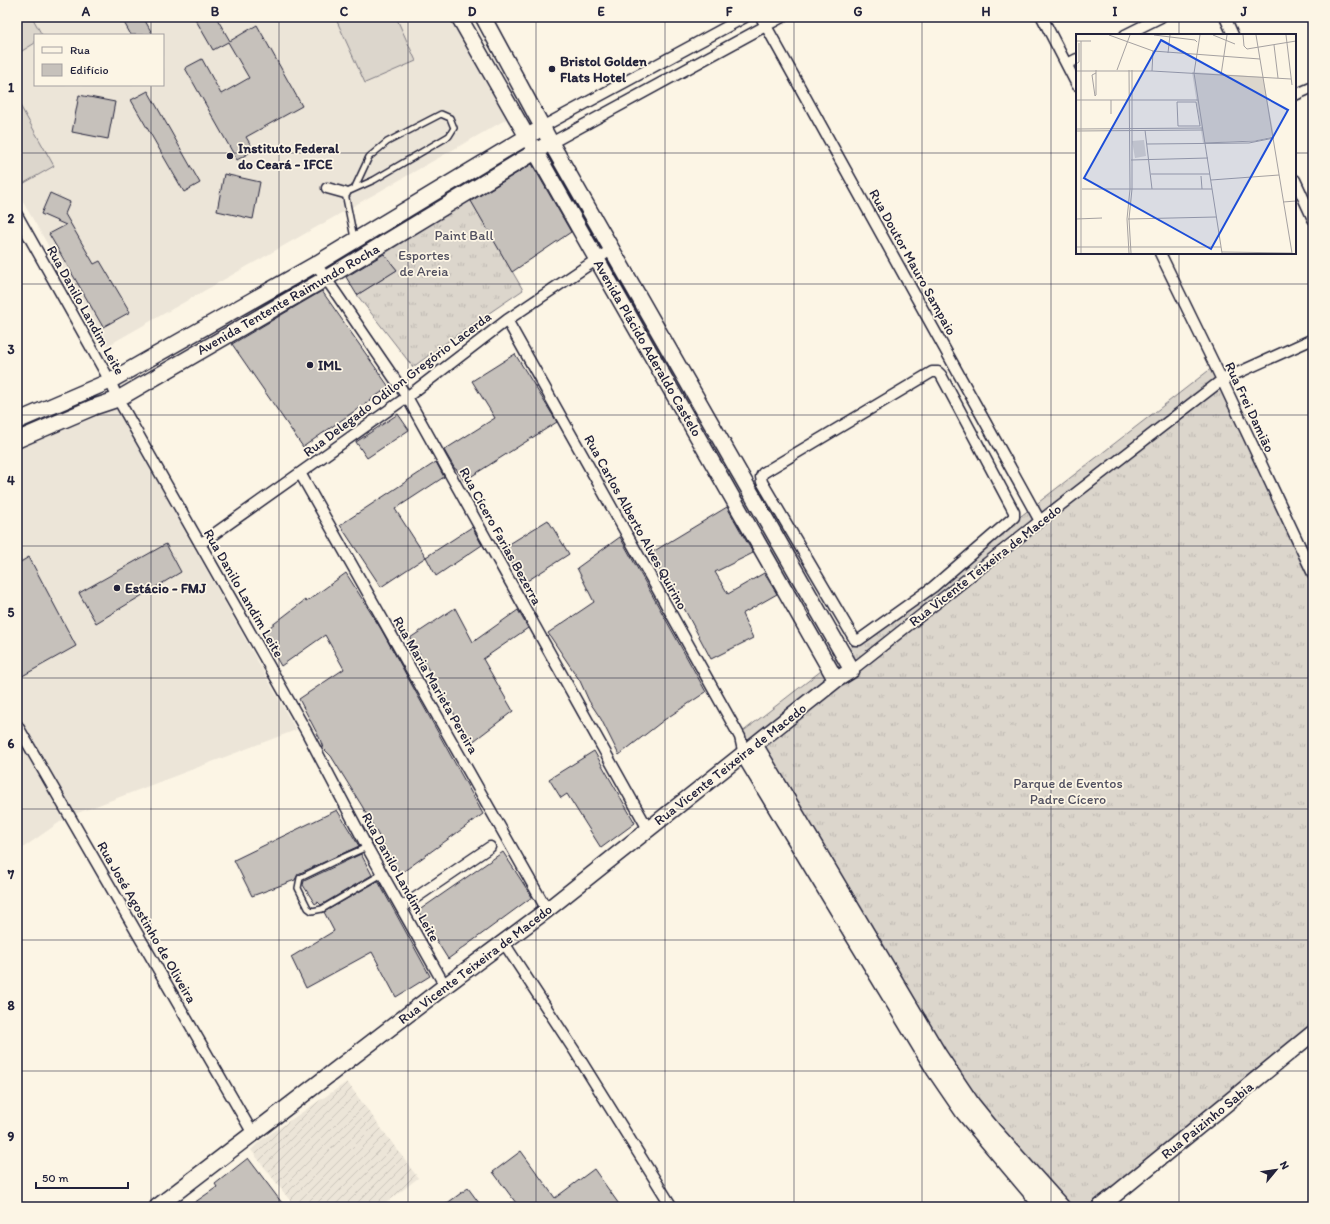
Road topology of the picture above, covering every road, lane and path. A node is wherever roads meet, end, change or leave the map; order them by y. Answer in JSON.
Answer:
{"nodes":[{"id":1,"x":459,"y":17,"type":"edge"},
{"id":2,"x":483,"y":17,"type":"edge"},
{"id":3,"x":745,"y":17,"type":"edge"},
{"id":4,"x":782,"y":17,"type":"edge"},
{"id":5,"x":1042,"y":17,"type":"edge"},
{"id":6,"x":1161,"y":17,"type":"edge"},
{"id":7,"x":1226,"y":17,"type":"edge"},
{"id":8,"x":764,"y":21,"type":"edge"},
{"id":9,"x":1127,"y":34,"type":"edge"},
{"id":10,"x":1233,"y":34,"type":"edge"},
{"id":11,"x":1076,"y":60,"type":"edge"},
{"id":12,"x":1067,"y":64,"type":"junction"},
{"id":13,"x":650,"y":69,"type":"junction"},
{"id":14,"x":1076,"y":82,"type":"edge"},
{"id":15,"x":658,"y":84,"type":"junction"},
{"id":16,"x":1313,"y":87,"type":"edge"},
{"id":17,"x":1296,"y":96,"type":"edge"},
{"id":18,"x":542,"y":127,"type":"junction"},
{"id":19,"x":526,"y":137,"type":"junction"},
{"id":20,"x":551,"y":143,"type":"junction"},
{"id":21,"x":536,"y":152,"type":"junction"},
{"id":22,"x":1296,"y":182,"type":"edge"},
{"id":23,"x":355,"y":187,"type":"junction"},
{"id":24,"x":327,"y":188,"type":"dead end"},
{"id":25,"x":345,"y":193,"type":"junction"},
{"id":26,"x":17,"y":214,"type":"edge"},
{"id":27,"x":1313,"y":219,"type":"edge"},
{"id":28,"x":354,"y":241,"type":"junction"},
{"id":29,"x":612,"y":250,"type":"junction"},
{"id":30,"x":1160,"y":254,"type":"edge"},
{"id":31,"x":598,"y":259,"type":"junction"},
{"id":32,"x":316,"y":264,"type":"junction"},
{"id":33,"x":325,"y":279,"type":"junction"},
{"id":34,"x":507,"y":320,"type":"junction"},
{"id":35,"x":1313,"y":339,"type":"edge"},
{"id":36,"x":1222,"y":380,"type":"junction"},
{"id":37,"x":110,"y":381,"type":"junction"},
{"id":38,"x":407,"y":397,"type":"junction"},
{"id":39,"x":118,"y":399,"type":"junction"},
{"id":40,"x":17,"y":421,"type":"edge"},
{"id":41,"x":17,"y":440,"type":"edge"},
{"id":42,"x":300,"y":473,"type":"junction"},
{"id":43,"x":747,"y":488,"type":"junction"},
{"id":44,"x":732,"y":496,"type":"junction"},
{"id":45,"x":1040,"y":521,"type":"junction"},
{"id":46,"x":200,"y":544,"type":"junction"},
{"id":47,"x":1313,"y":574,"type":"edge"},
{"id":48,"x":933,"y":587,"type":"junction"},
{"id":49,"x":943,"y":599,"type":"junction"},
{"id":50,"x":852,"y":670,"type":"junction"},
{"id":51,"x":836,"y":680,"type":"junction"},
{"id":52,"x":17,"y":725,"type":"edge"},
{"id":53,"x":749,"y":750,"type":"junction"},
{"id":54,"x":648,"y":829,"type":"junction"},
{"id":55,"x":367,"y":847,"type":"junction"},
{"id":56,"x":490,"y":847,"type":"dead end"},
{"id":57,"x":382,"y":874,"type":"junction"},
{"id":58,"x":402,"y":907,"type":"junction"},
{"id":59,"x":547,"y":910,"type":"junction"},
{"id":60,"x":504,"y":943,"type":"junction"},
{"id":61,"x":445,"y":986,"type":"junction"},
{"id":62,"x":1313,"y":1033,"type":"edge"},
{"id":63,"x":976,"y":1118,"type":"junction"},
{"id":64,"x":252,"y":1132,"type":"junction"},
{"id":65,"x":157,"y":1207,"type":"edge"},
{"id":66,"x":672,"y":1207,"type":"edge"},
{"id":67,"x":1043,"y":1207,"type":"edge"},
{"id":68,"x":1062,"y":1207,"type":"edge"},
{"id":69,"x":1100,"y":1207,"type":"edge"}],
"edges":[{"from":1,"to":19,"type":"street","name":"Avenida Plácido Aderaldo Castelo"},
{"from":2,"to":18,"type":"street","name":"Avenida Plácido Aderaldo Castelo"},
{"from":3,"to":13,"type":"street"},
{"from":4,"to":8,"type":"street"},
{"from":5,"to":12,"type":"street"},
{"from":6,"to":9,"type":"street"},
{"from":7,"to":10,"type":"street"},
{"from":8,"to":15,"type":"street"},
{"from":8,"to":45,"type":"street","name":"Rua Doutor Mauro Sampaio"},
{"from":11,"to":12,"type":"street"},
{"from":12,"to":14,"type":"street"},
{"from":13,"to":15,"type":"street"},
{"from":13,"to":18,"type":"street"},
{"from":15,"to":20,"type":"street"},
{"from":16,"to":17,"type":"street"},
{"from":18,"to":19,"type":"street","name":"Avenida Tentente Raimundo Rocha"},
{"from":18,"to":20,"type":"street","name":"Avenida Plácido Aderaldo Castelo"},
{"from":19,"to":21,"type":"street","name":"Avenida Plácido Aderaldo Castelo"},
{"from":19,"to":28,"type":"street","name":"Avenida Tentente Raimundo Rocha"},
{"from":20,"to":21,"type":"street","name":"Avenida Tentente Raimundo Rocha"},
{"from":20,"to":29,"type":"street","name":"Avenida Plácido Aderaldo Castelo"},
{"from":21,"to":31,"type":"street","name":"Avenida Plácido Aderaldo Castelo"},
{"from":21,"to":33,"type":"street","name":"Avenida Tentente Raimundo Rocha"},
{"from":22,"to":27,"type":"street"},
{"from":23,"to":23,"type":"lane"},
{"from":23,"to":25,"type":"lane"},
{"from":24,"to":25,"type":"street"},
{"from":25,"to":28,"type":"lane"},
{"from":26,"to":37,"type":"street","name":"Rua Danilo Landim Leite"},
{"from":28,"to":32,"type":"street","name":"Avenida Tentente Raimundo Rocha"},
{"from":29,"to":31,"type":"street","name":"Rua Delegado Odilon Gregório Lacerda"},
{"from":29,"to":43,"type":"street","name":"Avenida Plácido Aderaldo Castelo"},
{"from":30,"to":36,"type":"street","name":"Rua Frei Damião"},
{"from":31,"to":34,"type":"street","name":"Rua Delegado Odilon Gregório Lacerda"},
{"from":31,"to":44,"type":"street","name":"Avenida Plácido Aderaldo Castelo"},
{"from":32,"to":33,"type":"street","name":"Rua Cícero Farias Bezerra"},
{"from":32,"to":37,"type":"street","name":"Avenida Tentente Raimundo Rocha"},
{"from":33,"to":38,"type":"street","name":"Rua Cícero Farias Bezerra"},
{"from":33,"to":39,"type":"street","name":"Avenida Tentente Raimundo Rocha"},
{"from":34,"to":38,"type":"street","name":"Rua Delegado Odilon Gregório Lacerda"},
{"from":34,"to":53,"type":"street","name":"Rua Carlos Alberto Alves Quirino"},
{"from":35,"to":36,"type":"street","name":"Rua Vicente Teixeira de Macedo"},
{"from":36,"to":45,"type":"street","name":"Rua Vicente Teixeira de Macedo"},
{"from":36,"to":47,"type":"street","name":"Rua Frei Damião"},
{"from":37,"to":39,"type":"street","name":"Rua Danilo Landim Leite"},
{"from":37,"to":40,"type":"street","name":"Avenida Tentente Raimundo Rocha"},
{"from":38,"to":42,"type":"street","name":"Rua Delegado Odilon Gregório Lacerda"},
{"from":38,"to":54,"type":"street","name":"Rua Cícero Farias Bezerra"},
{"from":39,"to":41,"type":"street","name":"Avenida Tentente Raimundo Rocha"},
{"from":39,"to":46,"type":"street","name":"Rua Danilo Landim Leite"},
{"from":42,"to":46,"type":"street","name":"Rua Delegado Odilon Gregório Lacerda"},
{"from":42,"to":59,"type":"street","name":"Rua Maria Marieta Pereira"},
{"from":43,"to":44,"type":"street"},
{"from":43,"to":50,"type":"street","name":"Avenida Plácido Aderaldo Castelo"},
{"from":44,"to":51,"type":"street","name":"Avenida Plácido Aderaldo Castelo"},
{"from":45,"to":49,"type":"street","name":"Rua Vicente Teixeira de Macedo"},
{"from":46,"to":55,"type":"street","name":"Rua Danilo Landim Leite"},
{"from":48,"to":48,"type":"street"},
{"from":48,"to":49,"type":"street"},
{"from":49,"to":50,"type":"street","name":"Rua Vicente Teixeira de Macedo"},
{"from":50,"to":51,"type":"street","name":"Rua Vicente Teixeira de Macedo"},
{"from":51,"to":53,"type":"street","name":"Rua Vicente Teixeira de Macedo"},
{"from":52,"to":64,"type":"street","name":"Rua José Agostinho de Oliveira"},
{"from":53,"to":54,"type":"street","name":"Rua Vicente Teixeira de Macedo"},
{"from":53,"to":63,"type":"street"},
{"from":54,"to":59,"type":"street","name":"Rua Vicente Teixeira de Macedo"},
{"from":55,"to":57,"type":"street","name":"Rua Danilo Landim Leite"},
{"from":55,"to":57,"type":"lane"},
{"from":56,"to":58,"type":"street"},
{"from":57,"to":58,"type":"street","name":"Rua Danilo Landim Leite"},
{"from":58,"to":61,"type":"street","name":"Rua Danilo Landim Leite"},
{"from":59,"to":60,"type":"street","name":"Rua Vicente Teixeira de Macedo"},
{"from":60,"to":61,"type":"street","name":"Rua Vicente Teixeira de Macedo"},
{"from":60,"to":66,"type":"street"},
{"from":61,"to":64,"type":"street","name":"Rua Vicente Teixeira de Macedo"},
{"from":62,"to":69,"type":"street","name":"Rua Paizinho Sabia"},
{"from":63,"to":67,"type":"street"},
{"from":63,"to":68,"type":"street"},
{"from":64,"to":65,"type":"street","name":"Rua Vicente Teixeira de Macedo"}]}
